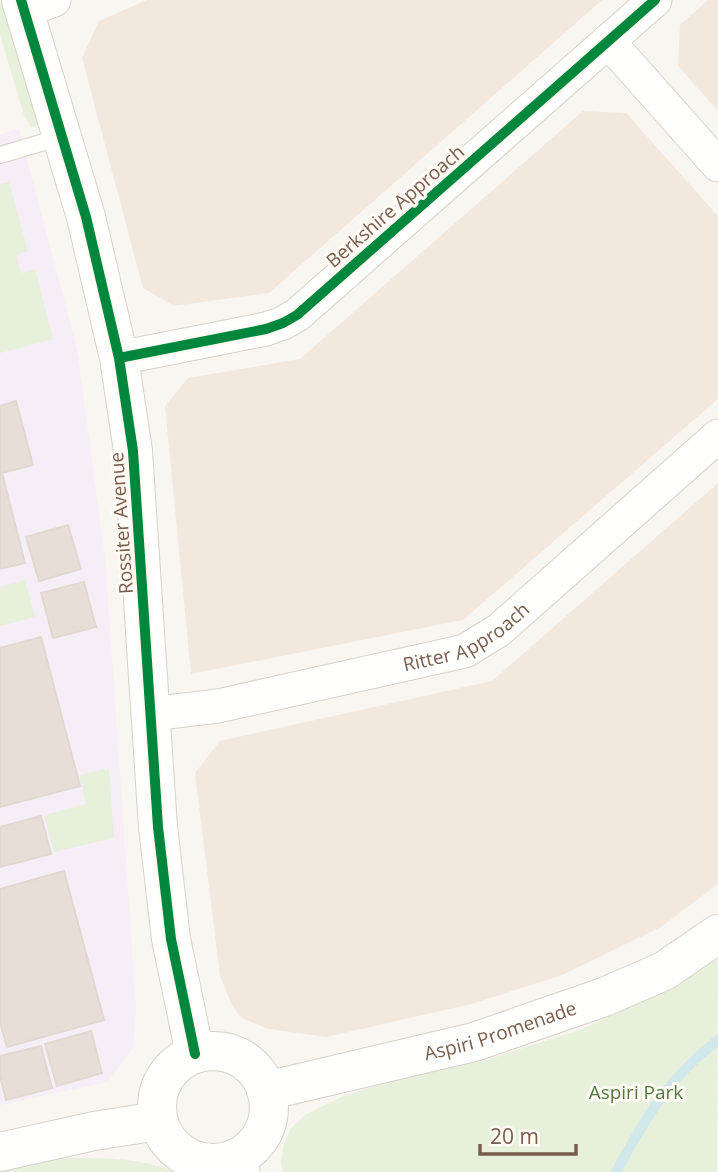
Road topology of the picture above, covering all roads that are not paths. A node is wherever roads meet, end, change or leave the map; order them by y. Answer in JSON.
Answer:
{"nodes":[{"id":1,"x":655,"y":0,"type":"edge"},
{"id":2,"x":33,"y":4,"type":"edge"},
{"id":3,"x":608,"y":41,"type":"junction"},
{"id":4,"x":62,"y":137,"type":"junction"},
{"id":5,"x":0,"y":155,"type":"edge"},
{"id":6,"x":718,"y":165,"type":"edge"},
{"id":7,"x":118,"y":358,"type":"junction"},
{"id":8,"x":718,"y":436,"type":"edge"},
{"id":9,"x":151,"y":714,"type":"junction"},
{"id":10,"x":718,"y":934,"type":"edge"},
{"id":11,"x":195,"y":1054,"type":"junction"},
{"id":12,"x":266,"y":1091,"type":"junction"},
{"id":13,"x":158,"y":1121,"type":"junction"},
{"id":14,"x":0,"y":1152,"type":"edge"},
{"id":15,"x":239,"y":1165,"type":"edge"}],
"edges":[{"from":1,"to":3,"type":"street","name":"Berkshire Approach"},
{"from":2,"to":4,"type":"street","name":"Rossiter Avenue"},
{"from":3,"to":6,"type":"street"},
{"from":3,"to":7,"type":"street","name":"Berkshire Approach"},
{"from":4,"to":5,"type":"lane"},
{"from":4,"to":7,"type":"street","name":"Rossiter Avenue"},
{"from":7,"to":9,"type":"street","name":"Rossiter Avenue"},
{"from":8,"to":9,"type":"street","name":"Ritter Approach"},
{"from":9,"to":11,"type":"street","name":"Rossiter Avenue"},
{"from":10,"to":12,"type":"street","name":"Aspiri Promenade"},
{"from":11,"to":12,"type":"street"},
{"from":11,"to":13,"type":"street"},
{"from":12,"to":15,"type":"street"},
{"from":13,"to":14,"type":"street"},
{"from":13,"to":15,"type":"street"}]}
